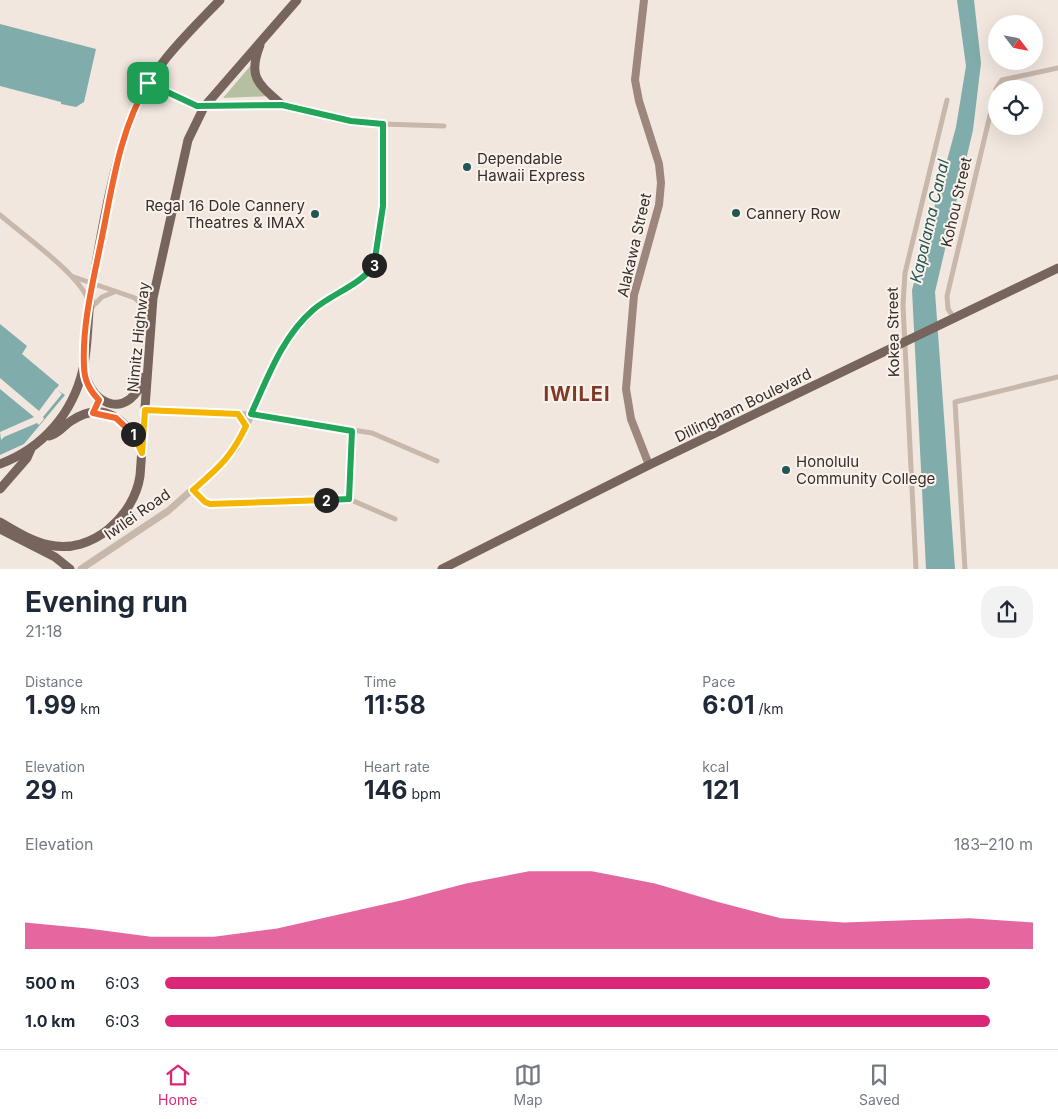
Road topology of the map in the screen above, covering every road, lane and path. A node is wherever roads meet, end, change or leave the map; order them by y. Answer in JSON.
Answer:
{"nodes":[{"id":1,"x":220,"y":0,"type":"edge"},
{"id":2,"x":297,"y":0,"type":"edge"},
{"id":3,"x":644,"y":0,"type":"edge"},
{"id":4,"x":262,"y":38,"type":"junction"},
{"id":5,"x":1058,"y":68,"type":"edge"},
{"id":6,"x":1002,"y":80,"type":"edge"},
{"id":7,"x":148,"y":83,"type":"junction"},
{"id":8,"x":947,"y":100,"type":"dead end"},
{"id":9,"x":282,"y":105,"type":"junction"},
{"id":10,"x":204,"y":107,"type":"junction"},
{"id":11,"x":383,"y":124,"type":"junction"},
{"id":12,"x":988,"y":125,"type":"edge"},
{"id":13,"x":444,"y":126,"type":"dead end"},
{"id":14,"x":0,"y":215,"type":"edge"},
{"id":15,"x":1058,"y":268,"type":"edge"},
{"id":16,"x":71,"y":275,"type":"junction"},
{"id":17,"x":92,"y":284,"type":"junction"},
{"id":18,"x":115,"y":292,"type":"junction"},
{"id":19,"x":89,"y":305,"type":"junction"},
{"id":20,"x":88,"y":318,"type":"junction"},
{"id":21,"x":954,"y":319,"type":"junction"},
{"id":22,"x":149,"y":332,"type":"junction"},
{"id":23,"x":904,"y":343,"type":"junction"},
{"id":24,"x":84,"y":367,"type":"junction"},
{"id":25,"x":147,"y":367,"type":"junction"},
{"id":26,"x":1058,"y":377,"type":"edge"},
{"id":27,"x":99,"y":400,"type":"junction"},
{"id":28,"x":145,"y":410,"type":"junction"},
{"id":29,"x":93,"y":413,"type":"junction"},
{"id":30,"x":238,"y":414,"type":"junction"},
{"id":31,"x":251,"y":414,"type":"junction"},
{"id":32,"x":246,"y":426,"type":"junction"},
{"id":33,"x":352,"y":431,"type":"junction"},
{"id":34,"x":46,"y":436,"type":"junction"},
{"id":35,"x":31,"y":449,"type":"junction"},
{"id":36,"x":142,"y":453,"type":"junction"},
{"id":37,"x":437,"y":461,"type":"dead end"},
{"id":38,"x":0,"y":464,"type":"edge"},
{"id":39,"x":649,"y":465,"type":"junction"},
{"id":40,"x":1,"y":490,"type":"edge"},
{"id":41,"x":193,"y":490,"type":"junction"},
{"id":42,"x":349,"y":499,"type":"junction"},
{"id":43,"x":0,"y":512,"type":"edge"},
{"id":44,"x":395,"y":519,"type":"dead end"},
{"id":45,"x":0,"y":522,"type":"edge"},
{"id":46,"x":0,"y":529,"type":"edge"},
{"id":47,"x":12,"y":529,"type":"junction"},
{"id":48,"x":91,"y":566,"type":"edge"},
{"id":49,"x":70,"y":569,"type":"edge"},
{"id":50,"x":81,"y":569,"type":"edge"},
{"id":51,"x":444,"y":569,"type":"edge"},
{"id":52,"x":916,"y":569,"type":"edge"},
{"id":53,"x":965,"y":569,"type":"edge"}],
"edges":[{"from":1,"to":7,"type":"main road"},
{"from":2,"to":4,"type":"main road","name":"Nimitz Highway"},
{"from":3,"to":39,"type":"main road","name":"Alakawa Street"},
{"from":4,"to":9,"type":"main road"},
{"from":4,"to":10,"type":"main road","name":"Nimitz Highway"},
{"from":5,"to":6,"type":"street"},
{"from":7,"to":10,"type":"street"},
{"from":7,"to":17,"type":"main road"},
{"from":8,"to":23,"type":"street","name":"Kokea Street"},
{"from":9,"to":10,"type":"street"},
{"from":9,"to":11,"type":"street"},
{"from":10,"to":22,"type":"main road","name":"Nimitz Highway"},
{"from":11,"to":13,"type":"street"},
{"from":11,"to":31,"type":"street","name":"Iwilei Road"},
{"from":12,"to":21,"type":"street","name":"Kohou Street"},
{"from":14,"to":16,"type":"street"},
{"from":15,"to":21,"type":"main road","name":"Dillingham Boulevard"},
{"from":16,"to":17,"type":"street"},
{"from":16,"to":19,"type":"street"},
{"from":17,"to":18,"type":"street"},
{"from":17,"to":19,"type":"main road"},
{"from":18,"to":20,"type":"street"},
{"from":18,"to":22,"type":"street"},
{"from":19,"to":20,"type":"main road"},
{"from":20,"to":24,"type":"main road"},
{"from":21,"to":23,"type":"main road","name":"Dillingham Boulevard"},
{"from":22,"to":25,"type":"main road","name":"Nimitz Highway"},
{"from":23,"to":39,"type":"main road","name":"Dillingham Boulevard"},
{"from":23,"to":52,"type":"street","name":"Kokea Street"},
{"from":24,"to":27,"type":"main road"},
{"from":24,"to":34,"type":"main road"},
{"from":25,"to":27,"type":"main road"},
{"from":25,"to":28,"type":"main road","name":"Nimitz Highway"},
{"from":26,"to":53,"type":"street"},
{"from":27,"to":29,"type":"main road"},
{"from":28,"to":30,"type":"street"},
{"from":28,"to":36,"type":"main road","name":"Nimitz Highway"},
{"from":29,"to":34,"type":"main road"},
{"from":29,"to":36,"type":"main road"},
{"from":30,"to":31,"type":"street"},
{"from":30,"to":32,"type":"street"},
{"from":31,"to":32,"type":"street","name":"Iwilei Road"},
{"from":31,"to":33,"type":"street"},
{"from":32,"to":41,"type":"street","name":"Iwilei Road"},
{"from":33,"to":37,"type":"street"},
{"from":33,"to":42,"type":"street"},
{"from":34,"to":35,"type":"main road"},
{"from":35,"to":38,"type":"main road"},
{"from":35,"to":40,"type":"main road"},
{"from":36,"to":47,"type":"main road","name":"Nimitz Highway"},
{"from":39,"to":51,"type":"main road","name":"Dillingham Boulevard"},
{"from":41,"to":42,"type":"street"},
{"from":41,"to":48,"type":"street","name":"Iwilei Road"},
{"from":42,"to":44,"type":"street"},
{"from":43,"to":47,"type":"main road"},
{"from":45,"to":47,"type":"main road","name":"Nimitz Highway"},
{"from":46,"to":49,"type":"main road"},
{"from":48,"to":50,"type":"street","name":"Iwilei Road"}]}
